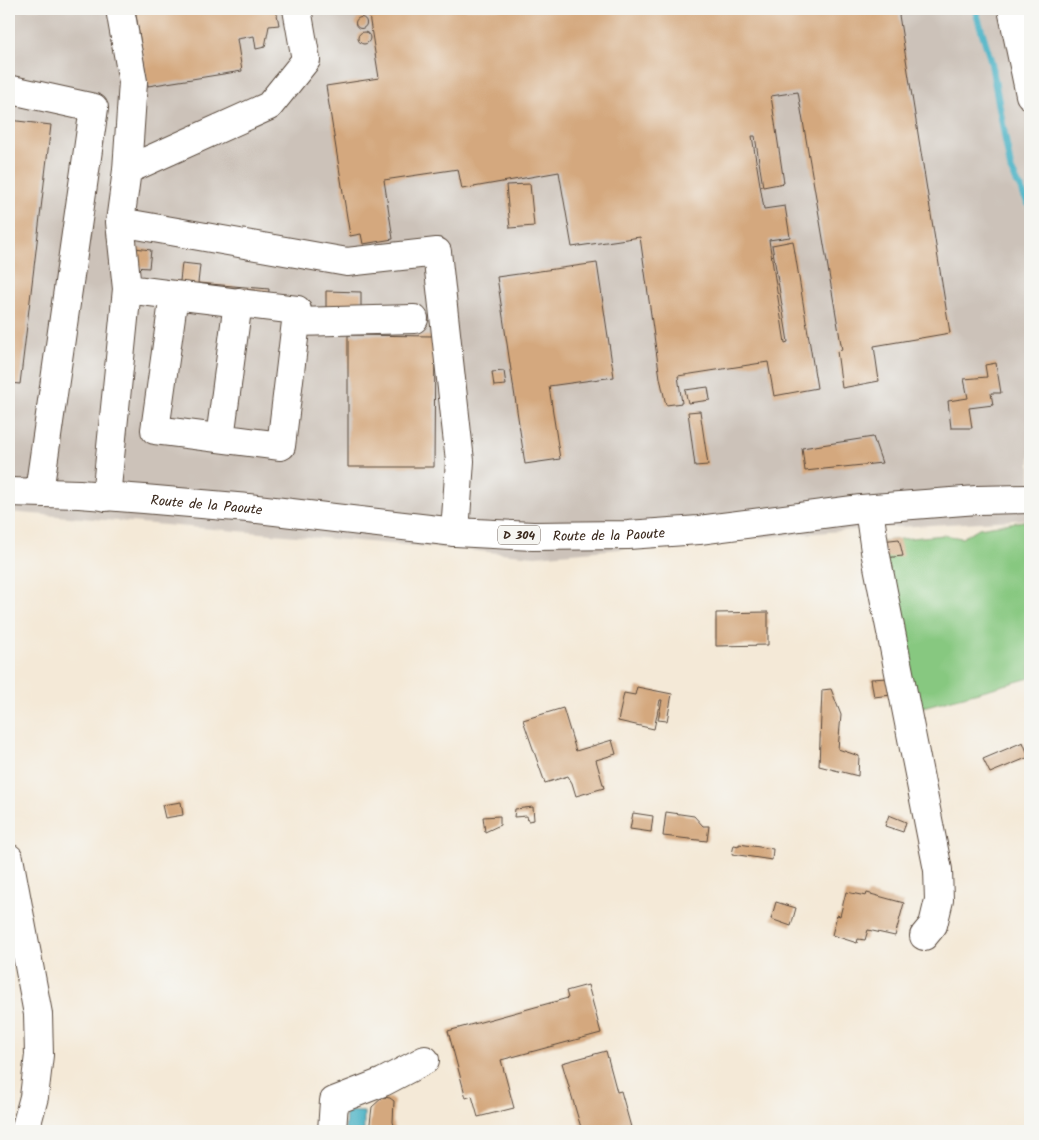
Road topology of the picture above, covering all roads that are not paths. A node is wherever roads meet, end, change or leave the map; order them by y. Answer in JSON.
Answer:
{"nodes":[{"id":1,"x":120,"y":9,"type":"edge"},
{"id":2,"x":297,"y":9,"type":"edge"},
{"id":3,"x":1012,"y":9,"type":"edge"},
{"id":4,"x":12,"y":90,"type":"dead end"},
{"id":5,"x":1030,"y":95,"type":"edge"},
{"id":6,"x":127,"y":170,"type":"junction"},
{"id":7,"x":120,"y":222,"type":"junction"},
{"id":8,"x":127,"y":289,"type":"junction"},
{"id":9,"x":174,"y":295,"type":"junction"},
{"id":10,"x":238,"y":302,"type":"junction"},
{"id":11,"x":414,"y":319,"type":"dead end"},
{"id":12,"x":296,"y":322,"type":"junction"},
{"id":13,"x":220,"y":438,"type":"junction"},
{"id":14,"x":9,"y":492,"type":"edge"},
{"id":15,"x":39,"y":492,"type":"junction"},
{"id":16,"x":106,"y":497,"type":"junction"},
{"id":17,"x":1030,"y":499,"type":"edge"},
{"id":18,"x":869,"y":509,"type":"junction"},
{"id":19,"x":454,"y":532,"type":"junction"},
{"id":20,"x":9,"y":858,"type":"edge"},
{"id":21,"x":924,"y":936,"type":"dead end"},
{"id":22,"x":425,"y":1060,"type":"dead end"},
{"id":23,"x":25,"y":1131,"type":"edge"},
{"id":24,"x":332,"y":1131,"type":"edge"}],
"edges":[{"from":1,"to":6,"type":"main road"},
{"from":2,"to":6,"type":"main road"},
{"from":3,"to":5,"type":"main road"},
{"from":4,"to":15,"type":"main road"},
{"from":6,"to":7,"type":"main road"},
{"from":7,"to":8,"type":"main road"},
{"from":7,"to":19,"type":"main road"},
{"from":8,"to":9,"type":"main road"},
{"from":8,"to":16,"type":"main road"},
{"from":9,"to":10,"type":"main road"},
{"from":9,"to":13,"type":"main road"},
{"from":10,"to":12,"type":"main road"},
{"from":10,"to":13,"type":"main road"},
{"from":11,"to":12,"type":"main road"},
{"from":12,"to":13,"type":"main road"},
{"from":14,"to":15,"type":"main road","name":"Route de la Paoute","number":"D 304"},
{"from":15,"to":16,"type":"main road","name":"Route de la Paoute","number":"D 304"},
{"from":16,"to":19,"type":"main road","name":"Route de la Paoute","number":"D 304"},
{"from":17,"to":18,"type":"main road","name":"Route de la Paoute","number":"D 304"},
{"from":18,"to":19,"type":"main road","name":"Route de la Paoute","number":"D 304"},
{"from":18,"to":21,"type":"main road"},
{"from":20,"to":23,"type":"main road"},
{"from":22,"to":24,"type":"main road"}]}
